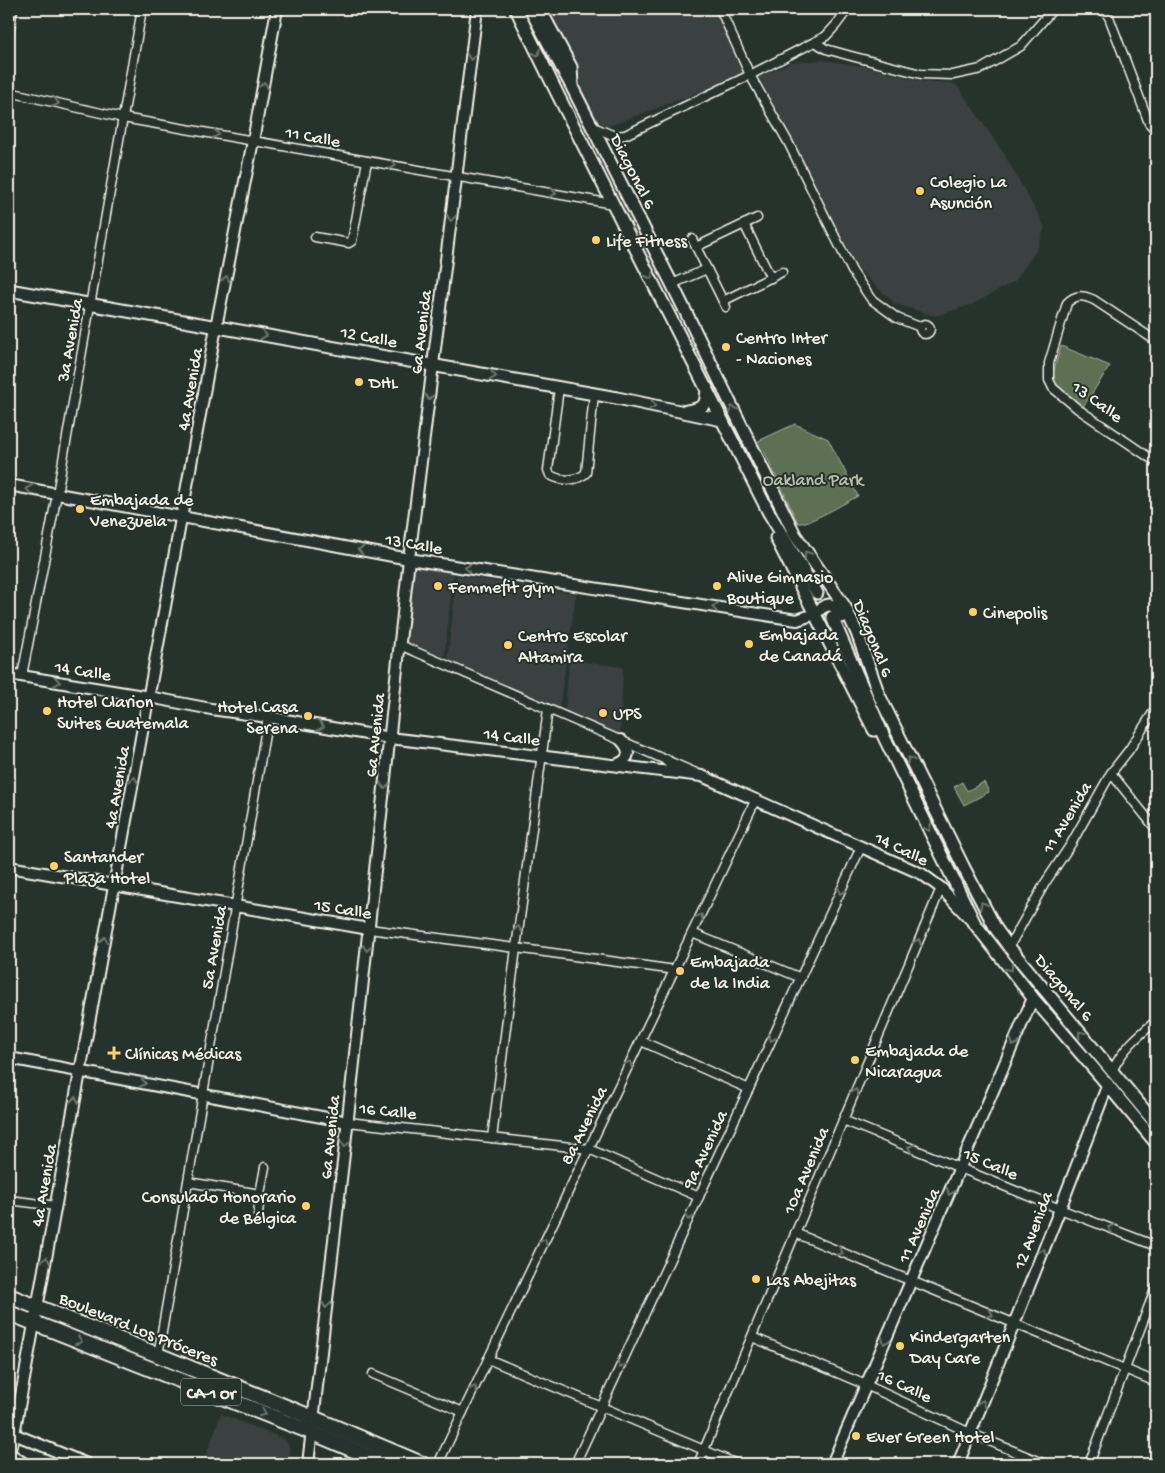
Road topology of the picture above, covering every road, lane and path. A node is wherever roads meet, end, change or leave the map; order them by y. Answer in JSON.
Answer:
{"nodes":[{"id":1,"x":13,"y":9,"type":"edge"},
{"id":2,"x":142,"y":9,"type":"edge"},
{"id":3,"x":278,"y":9,"type":"edge"},
{"id":4,"x":477,"y":9,"type":"edge"},
{"id":5,"x":516,"y":9,"type":"edge"},
{"id":6,"x":530,"y":9,"type":"edge"},
{"id":7,"x":540,"y":9,"type":"edge"},
{"id":8,"x":720,"y":9,"type":"edge"},
{"id":9,"x":848,"y":9,"type":"edge"},
{"id":10,"x":1053,"y":9,"type":"edge"},
{"id":11,"x":1103,"y":9,"type":"edge"},
{"id":12,"x":9,"y":33,"type":"edge"},
{"id":13,"x":815,"y":42,"type":"junction"},
{"id":14,"x":750,"y":75,"type":"junction"},
{"id":15,"x":572,"y":87,"type":"junction"},
{"id":16,"x":9,"y":92,"type":"edge"},
{"id":17,"x":123,"y":118,"type":"junction"},
{"id":18,"x":593,"y":128,"type":"junction"},
{"id":19,"x":1156,"y":130,"type":"edge"},
{"id":20,"x":253,"y":141,"type":"junction"},
{"id":21,"x":367,"y":161,"type":"junction"},
{"id":22,"x":456,"y":176,"type":"junction"},
{"id":23,"x":613,"y":204,"type":"junction"},
{"id":24,"x":757,"y":218,"type":"dead end"},
{"id":25,"x":744,"y":224,"type":"junction"},
{"id":26,"x":315,"y":237,"type":"dead end"},
{"id":27,"x":692,"y":238,"type":"dead end"},
{"id":28,"x":696,"y":247,"type":"junction"},
{"id":29,"x":707,"y":269,"type":"junction"},
{"id":30,"x":782,"y":272,"type":"dead end"},
{"id":31,"x":771,"y":278,"type":"junction"},
{"id":32,"x":672,"y":284,"type":"junction"},
{"id":33,"x":9,"y":290,"type":"edge"},
{"id":34,"x":90,"y":304,"type":"junction"},
{"id":35,"x":216,"y":327,"type":"junction"},
{"id":36,"x":920,"y":327,"type":"dead end"},
{"id":37,"x":1156,"y":341,"type":"edge"},
{"id":38,"x":709,"y":361,"type":"junction"},
{"id":39,"x":433,"y":366,"type":"junction"},
{"id":40,"x":559,"y":388,"type":"junction"},
{"id":41,"x":707,"y":388,"type":"junction"},
{"id":42,"x":594,"y":394,"type":"junction"},
{"id":43,"x":685,"y":412,"type":"junction"},
{"id":44,"x":722,"y":420,"type":"junction"},
{"id":45,"x":1156,"y":462,"type":"edge"},
{"id":46,"x":9,"y":485,"type":"edge"},
{"id":47,"x":57,"y":494,"type":"junction"},
{"id":48,"x":769,"y":513,"type":"junction"},
{"id":49,"x":182,"y":517,"type":"junction"},
{"id":50,"x":409,"y":559,"type":"junction"},
{"id":51,"x":817,"y":593,"type":"dead end"},
{"id":52,"x":808,"y":602,"type":"junction"},
{"id":53,"x":815,"y":614,"type":"junction"},
{"id":54,"x":832,"y":618,"type":"dead end"},
{"id":55,"x":797,"y":620,"type":"junction"},
{"id":56,"x":400,"y":645,"type":"junction"},
{"id":57,"x":9,"y":674,"type":"edge"},
{"id":58,"x":22,"y":676,"type":"junction"},
{"id":59,"x":873,"y":681,"type":"junction"},
{"id":60,"x":149,"y":697,"type":"junction"},
{"id":61,"x":1156,"y":708,"type":"edge"},
{"id":62,"x":548,"y":709,"type":"junction"},
{"id":63,"x":268,"y":717,"type":"junction"},
{"id":64,"x":884,"y":737,"type":"junction"},
{"id":65,"x":390,"y":738,"type":"junction"},
{"id":66,"x":621,"y":740,"type":"junction"},
{"id":67,"x":543,"y":756,"type":"junction"},
{"id":68,"x":666,"y":760,"type":"junction"},
{"id":69,"x":616,"y":765,"type":"junction"},
{"id":70,"x":667,"y":772,"type":"junction"},
{"id":71,"x":1111,"y":773,"type":"junction"},
{"id":72,"x":702,"y":776,"type":"junction"},
{"id":73,"x":756,"y":799,"type":"junction"},
{"id":74,"x":1156,"y":829,"type":"edge"},
{"id":75,"x":861,"y":846,"type":"junction"},
{"id":76,"x":9,"y":866,"type":"edge"},
{"id":77,"x":114,"y":885,"type":"junction"},
{"id":78,"x":941,"y":888,"type":"junction"},
{"id":79,"x":236,"y":907,"type":"junction"},
{"id":80,"x":975,"y":924,"type":"junction"},
{"id":81,"x":369,"y":929,"type":"junction"},
{"id":82,"x":692,"y":933,"type":"junction"},
{"id":83,"x":1009,"y":947,"type":"junction"},
{"id":84,"x":516,"y":948,"type":"junction"},
{"id":85,"x":675,"y":970,"type":"junction"},
{"id":86,"x":800,"y":978,"type":"junction"},
{"id":87,"x":1033,"y":998,"type":"junction"},
{"id":88,"x":1156,"y":1021,"type":"edge"},
{"id":89,"x":641,"y":1041,"type":"junction"},
{"id":90,"x":9,"y":1058,"type":"edge"},
{"id":91,"x":80,"y":1072,"type":"junction"},
{"id":92,"x":1112,"y":1072,"type":"junction"},
{"id":93,"x":1108,"y":1084,"type":"junction"},
{"id":94,"x":749,"y":1089,"type":"junction"},
{"id":95,"x":203,"y":1095,"type":"junction"},
{"id":96,"x":843,"y":1120,"type":"junction"},
{"id":97,"x":348,"y":1122,"type":"junction"},
{"id":98,"x":1156,"y":1124,"type":"edge"},
{"id":99,"x":492,"y":1138,"type":"junction"},
{"id":100,"x":1156,"y":1143,"type":"edge"},
{"id":101,"x":589,"y":1149,"type":"junction"},
{"id":102,"x":264,"y":1167,"type":"dead end"},
{"id":103,"x":961,"y":1168,"type":"junction"},
{"id":104,"x":188,"y":1182,"type":"junction"},
{"id":105,"x":260,"y":1194,"type":"junction"},
{"id":106,"x":699,"y":1197,"type":"junction"},
{"id":107,"x":9,"y":1200,"type":"edge"},
{"id":108,"x":56,"y":1206,"type":"junction"},
{"id":109,"x":1060,"y":1209,"type":"junction"},
{"id":110,"x":258,"y":1215,"type":"dead end"},
{"id":111,"x":795,"y":1233,"type":"junction"},
{"id":112,"x":1156,"y":1246,"type":"edge"},
{"id":113,"x":911,"y":1281,"type":"junction"},
{"id":114,"x":1156,"y":1287,"type":"edge"},
{"id":115,"x":9,"y":1296,"type":"edge"},
{"id":116,"x":37,"y":1308,"type":"junction"},
{"id":117,"x":9,"y":1312,"type":"edge"},
{"id":118,"x":34,"y":1323,"type":"junction"},
{"id":119,"x":1014,"y":1324,"type":"junction"},
{"id":120,"x":752,"y":1337,"type":"junction"},
{"id":121,"x":158,"y":1355,"type":"junction"},
{"id":122,"x":488,"y":1360,"type":"junction"},
{"id":123,"x":1124,"y":1369,"type":"junction"},
{"id":124,"x":373,"y":1374,"type":"dead end"},
{"id":125,"x":1156,"y":1382,"type":"edge"},
{"id":126,"x":866,"y":1385,"type":"junction"},
{"id":127,"x":601,"y":1408,"type":"junction"},
{"id":128,"x":463,"y":1412,"type":"junction"},
{"id":129,"x":313,"y":1418,"type":"junction"},
{"id":130,"x":311,"y":1432,"type":"junction"},
{"id":131,"x":970,"y":1433,"type":"junction"},
{"id":132,"x":14,"y":1434,"type":"junction"},
{"id":133,"x":705,"y":1450,"type":"junction"},
{"id":134,"x":9,"y":1453,"type":"edge"},
{"id":135,"x":25,"y":1464,"type":"edge"},
{"id":136,"x":87,"y":1464,"type":"edge"},
{"id":137,"x":308,"y":1464,"type":"edge"},
{"id":138,"x":386,"y":1464,"type":"edge"},
{"id":139,"x":422,"y":1464,"type":"edge"},
{"id":140,"x":438,"y":1464,"type":"edge"},
{"id":141,"x":575,"y":1464,"type":"edge"},
{"id":142,"x":698,"y":1464,"type":"edge"},
{"id":143,"x":737,"y":1464,"type":"edge"},
{"id":144,"x":832,"y":1464,"type":"edge"},
{"id":145,"x":958,"y":1464,"type":"edge"},
{"id":146,"x":1045,"y":1464,"type":"edge"},
{"id":147,"x":1089,"y":1464,"type":"edge"}],
"edges":[{"from":1,"to":12,"type":"street"},
{"from":2,"to":17,"type":"street","name":"3a Avenida"},
{"from":20,"to":3,"type":"street","name":"4a Avenida","one_way":true},
{"from":4,"to":22,"type":"street","name":"6a Avenida","one_way":true},
{"from":5,"to":23,"type":"main road","name":"Diagonal 6","one_way":true},
{"from":6,"to":15,"type":"main road","name":"Diagonal 6"},
{"from":7,"to":15,"type":"main road"},
{"from":8,"to":14,"type":"street"},
{"from":9,"to":13,"type":"street"},
{"from":10,"to":13,"type":"street"},
{"from":11,"to":19,"type":"street"},
{"from":13,"to":14,"type":"street"},
{"from":14,"to":18,"type":"street"},
{"from":14,"to":36,"type":"street"},
{"from":15,"to":18,"type":"main road","name":"Diagonal 6"},
{"from":16,"to":17,"type":"street","name":"11 Calle","one_way":true},
{"from":17,"to":20,"type":"street","name":"11 Calle","one_way":true},
{"from":17,"to":34,"type":"street","name":"3a Avenida"},
{"from":18,"to":32,"type":"main road","name":"Diagonal 6"},
{"from":20,"to":21,"type":"street","name":"11 Calle"},
{"from":35,"to":20,"type":"street","name":"4a Avenida","one_way":true},
{"from":21,"to":22,"type":"street","name":"11 Calle","one_way":true},
{"from":21,"to":26,"type":"street"},
{"from":22,"to":23,"type":"street","name":"11 Calle","one_way":true},
{"from":22,"to":39,"type":"street","name":"6a Avenida","one_way":true},
{"from":23,"to":41,"type":"main road","name":"Diagonal 6","one_way":true},
{"from":24,"to":25,"type":"street"},
{"from":25,"to":28,"type":"street"},
{"from":25,"to":31,"type":"street"},
{"from":27,"to":28,"type":"street"},
{"from":28,"to":29,"type":"street"},
{"from":29,"to":31,"type":"street"},
{"from":29,"to":32,"type":"street"},
{"from":30,"to":31,"type":"street"},
{"from":32,"to":38,"type":"main road","name":"Diagonal 6"},
{"from":33,"to":34,"type":"main road","name":"12 Calle"},
{"from":34,"to":35,"type":"main road","name":"12 Calle"},
{"from":34,"to":47,"type":"street","name":"3a Avenida"},
{"from":35,"to":39,"type":"main road","name":"12 Calle","one_way":true},
{"from":35,"to":49,"type":"street","name":"4a Avenida"},
{"from":37,"to":45,"type":"street","name":"13 Calle"},
{"from":38,"to":41,"type":"main road"},
{"from":59,"to":38,"type":"main road","name":"Diagonal 6","one_way":true},
{"from":39,"to":40,"type":"main road","name":"12 Calle","one_way":true},
{"from":39,"to":50,"type":"street","name":"6a Avenida","one_way":true},
{"from":40,"to":42,"type":"main road","name":"12 Calle"},
{"from":40,"to":42,"type":"street"},
{"from":41,"to":43,"type":"main road"},
{"from":41,"to":44,"type":"main road","name":"Diagonal 6"},
{"from":42,"to":43,"type":"main road","name":"12 Calle","one_way":true},
{"from":43,"to":44,"type":"main road","name":"12 Calle"},
{"from":44,"to":48,"type":"main road","name":"Diagonal 6"},
{"from":47,"to":46,"type":"street","name":"13 Calle","one_way":true},
{"from":47,"to":49,"type":"street","name":"13 Calle"},
{"from":47,"to":58,"type":"street","name":"3a Avenida"},
{"from":48,"to":51,"type":"main road","name":"Diagonal 6"},
{"from":48,"to":52,"type":"main road","name":"Diagonal 6"},
{"from":50,"to":49,"type":"street","name":"13 Calle","one_way":true},
{"from":49,"to":60,"type":"street","name":"4a Avenida"},
{"from":55,"to":50,"type":"street","name":"13 Calle","one_way":true},
{"from":50,"to":56,"type":"street","name":"6a Avenida"},
{"from":52,"to":53,"type":"main road","name":"Diagonal 6"},
{"from":52,"to":55,"type":"street"},
{"from":53,"to":55,"type":"street","name":"13 Calle"},
{"from":53,"to":59,"type":"main road"},
{"from":53,"to":64,"type":"main road","name":"Diagonal 6"},
{"from":54,"to":64,"type":"main road","name":"Diagonal 6"},
{"from":56,"to":62,"type":"street"},
{"from":56,"to":65,"type":"street","name":"6a Avenida"},
{"from":57,"to":58,"type":"street","name":"14 Calle"},
{"from":58,"to":60,"type":"street","name":"14 Calle","one_way":true},
{"from":83,"to":59,"type":"main road","name":"Diagonal 6","one_way":true},
{"from":60,"to":63,"type":"street","name":"14 Calle"},
{"from":77,"to":60,"type":"street","name":"4a Avenida","one_way":true},
{"from":61,"to":71,"type":"street","name":"11 Avenida"},
{"from":62,"to":66,"type":"street"},
{"from":62,"to":67,"type":"street"},
{"from":63,"to":65,"type":"street","name":"14 Calle","one_way":true},
{"from":63,"to":79,"type":"street","name":"5a Avenida"},
{"from":64,"to":80,"type":"main road","name":"Diagonal 6","one_way":true},
{"from":65,"to":67,"type":"street","name":"14 Calle"},
{"from":65,"to":81,"type":"street","name":"6a Avenida","one_way":true},
{"from":66,"to":68,"type":"street"},
{"from":66,"to":69,"type":"street"},
{"from":67,"to":69,"type":"street","name":"14 Calle"},
{"from":84,"to":67,"type":"street","one_way":true},
{"from":68,"to":70,"type":"street"},
{"from":68,"to":72,"type":"street"},
{"from":69,"to":70,"type":"street","name":"14 Calle"},
{"from":70,"to":72,"type":"street","name":"14 Calle"},
{"from":71,"to":74,"type":"street"},
{"from":71,"to":83,"type":"street","name":"11 Avenida"},
{"from":72,"to":73,"type":"street","name":"14 Calle"},
{"from":73,"to":75,"type":"street","name":"14 Calle"},
{"from":82,"to":73,"type":"street","name":"8a Avenida","one_way":true},
{"from":75,"to":78,"type":"street","name":"14 Calle"},
{"from":75,"to":86,"type":"street","name":"9a Avenida","one_way":true},
{"from":76,"to":77,"type":"street","name":"15 Calle"},
{"from":77,"to":79,"type":"street","name":"15 Calle"},
{"from":91,"to":77,"type":"street","name":"4a Avenida","one_way":true},
{"from":78,"to":80,"type":"street","name":"14 Calle"},
{"from":96,"to":78,"type":"street","name":"10a Avenida","one_way":true},
{"from":79,"to":81,"type":"street","name":"15 Calle"},
{"from":79,"to":95,"type":"street","name":"5a Avenida"},
{"from":80,"to":87,"type":"main road","name":"Diagonal 6","one_way":true},
{"from":81,"to":84,"type":"street","name":"15 Calle"},
{"from":81,"to":97,"type":"street","name":"6a Avenida","one_way":true},
{"from":82,"to":85,"type":"street","name":"8a Avenida"},
{"from":82,"to":86,"type":"street"},
{"from":92,"to":83,"type":"main road","name":"Diagonal 6","one_way":true},
{"from":84,"to":85,"type":"street","name":"15 Calle"},
{"from":99,"to":84,"type":"street","one_way":true},
{"from":85,"to":89,"type":"street","name":"8a Avenida"},
{"from":86,"to":94,"type":"street","name":"9a Avenida","one_way":true},
{"from":87,"to":93,"type":"main road","name":"Diagonal 6"},
{"from":87,"to":103,"type":"street","name":"11 Avenida","one_way":true},
{"from":88,"to":92,"type":"street","name":"12 Avenida"},
{"from":89,"to":94,"type":"street"},
{"from":101,"to":89,"type":"street","name":"8a Avenida","one_way":true},
{"from":90,"to":91,"type":"street","name":"16 Calle"},
{"from":91,"to":95,"type":"street","name":"16 Calle","one_way":true},
{"from":108,"to":91,"type":"street","name":"4a Avenida","one_way":true},
{"from":92,"to":93,"type":"main road","name":"12 Avenida"},
{"from":92,"to":98,"type":"main road","name":"Diagonal 6"},
{"from":93,"to":100,"type":"main road","name":"Diagonal 6"},
{"from":93,"to":109,"type":"street","name":"12 Avenida"},
{"from":94,"to":106,"type":"street","name":"9a Avenida"},
{"from":95,"to":97,"type":"street","name":"16 Calle"},
{"from":95,"to":104,"type":"street","name":"5a Avenida"},
{"from":103,"to":96,"type":"street","name":"15 Calle","one_way":true},
{"from":96,"to":111,"type":"street","name":"10a Avenida"},
{"from":97,"to":99,"type":"street","name":"16 Calle"},
{"from":97,"to":129,"type":"street","name":"6a Avenida","one_way":true},
{"from":99,"to":101,"type":"street","name":"16 Calle"},
{"from":101,"to":106,"type":"street","name":"16 Calle"},
{"from":122,"to":101,"type":"street","name":"8a Avenida","one_way":true},
{"from":102,"to":105,"type":"street"},
{"from":103,"to":109,"type":"street","name":"15 Calle"},
{"from":103,"to":113,"type":"street","name":"11 Avenida","one_way":true},
{"from":104,"to":105,"type":"street"},
{"from":104,"to":121,"type":"street","name":"5a Avenida"},
{"from":105,"to":110,"type":"street"},
{"from":106,"to":127,"type":"street","name":"9a Avenida","one_way":true},
{"from":107,"to":108,"type":"street"},
{"from":116,"to":108,"type":"street","name":"4a Avenida","one_way":true},
{"from":112,"to":109,"type":"street","name":"15 Calle","one_way":true},
{"from":119,"to":109,"type":"street","name":"12 Avenida","one_way":true},
{"from":111,"to":113,"type":"street","one_way":true},
{"from":111,"to":120,"type":"street","name":"10a Avenida"},
{"from":113,"to":119,"type":"street","one_way":true},
{"from":113,"to":126,"type":"street","name":"11 Avenida","one_way":true},
{"from":114,"to":123,"type":"street"},
{"from":115,"to":116,"type":"highway","name":"Boulevard Los Próceres","number":"CA-1 Or"},
{"from":116,"to":118,"type":"street","name":"4a Avenida"},
{"from":116,"to":121,"type":"highway","name":"Boulevard Los Próceres","number":"CA-1 Or"},
{"from":117,"to":118,"type":"highway","name":"Boulevard Los Próceres","number":"CA-1 Or"},
{"from":118,"to":130,"type":"highway","name":"Boulevard Los Próceres","number":"CA-1 Or","one_way":true},
{"from":118,"to":132,"type":"street","name":"4a Avenida"},
{"from":119,"to":123,"type":"street"},
{"from":131,"to":119,"type":"street","name":"12 Avenida","one_way":true},
{"from":120,"to":126,"type":"street","name":"16 Calle"},
{"from":120,"to":133,"type":"street","name":"10a Avenida"},
{"from":121,"to":129,"type":"highway","name":"Boulevard Los Próceres","number":"CA-1 Or"},
{"from":122,"to":127,"type":"street"},
{"from":128,"to":122,"type":"street","name":"8a Avenida","one_way":true},
{"from":123,"to":125,"type":"street"},
{"from":123,"to":147,"type":"street"},
{"from":124,"to":128,"type":"street"},
{"from":126,"to":131,"type":"street","name":"16 Calle"},
{"from":126,"to":144,"type":"street","name":"11 Avenida"},
{"from":127,"to":133,"type":"street"},
{"from":127,"to":141,"type":"street","name":"9a Avenida"},
{"from":128,"to":140,"type":"street","name":"8a Avenida"},
{"from":129,"to":130,"type":"street","name":"6a Avenida"},
{"from":129,"to":139,"type":"highway","name":"Boulevard Los Próceres","number":"CA-1 Or"},
{"from":130,"to":137,"type":"street","name":"6a Avenida"},
{"from":130,"to":138,"type":"highway","name":"Boulevard Los Próceres","number":"CA-1 Or"},
{"from":131,"to":145,"type":"street","name":"12 Avenida"},
{"from":131,"to":146,"type":"street","name":"16 Calle"},
{"from":132,"to":134,"type":"street","name":"4a Avenida"},
{"from":132,"to":136,"type":"street"},
{"from":133,"to":142,"type":"street","name":"10a Avenida"},
{"from":133,"to":143,"type":"street"},
{"from":134,"to":135,"type":"street"}]}
